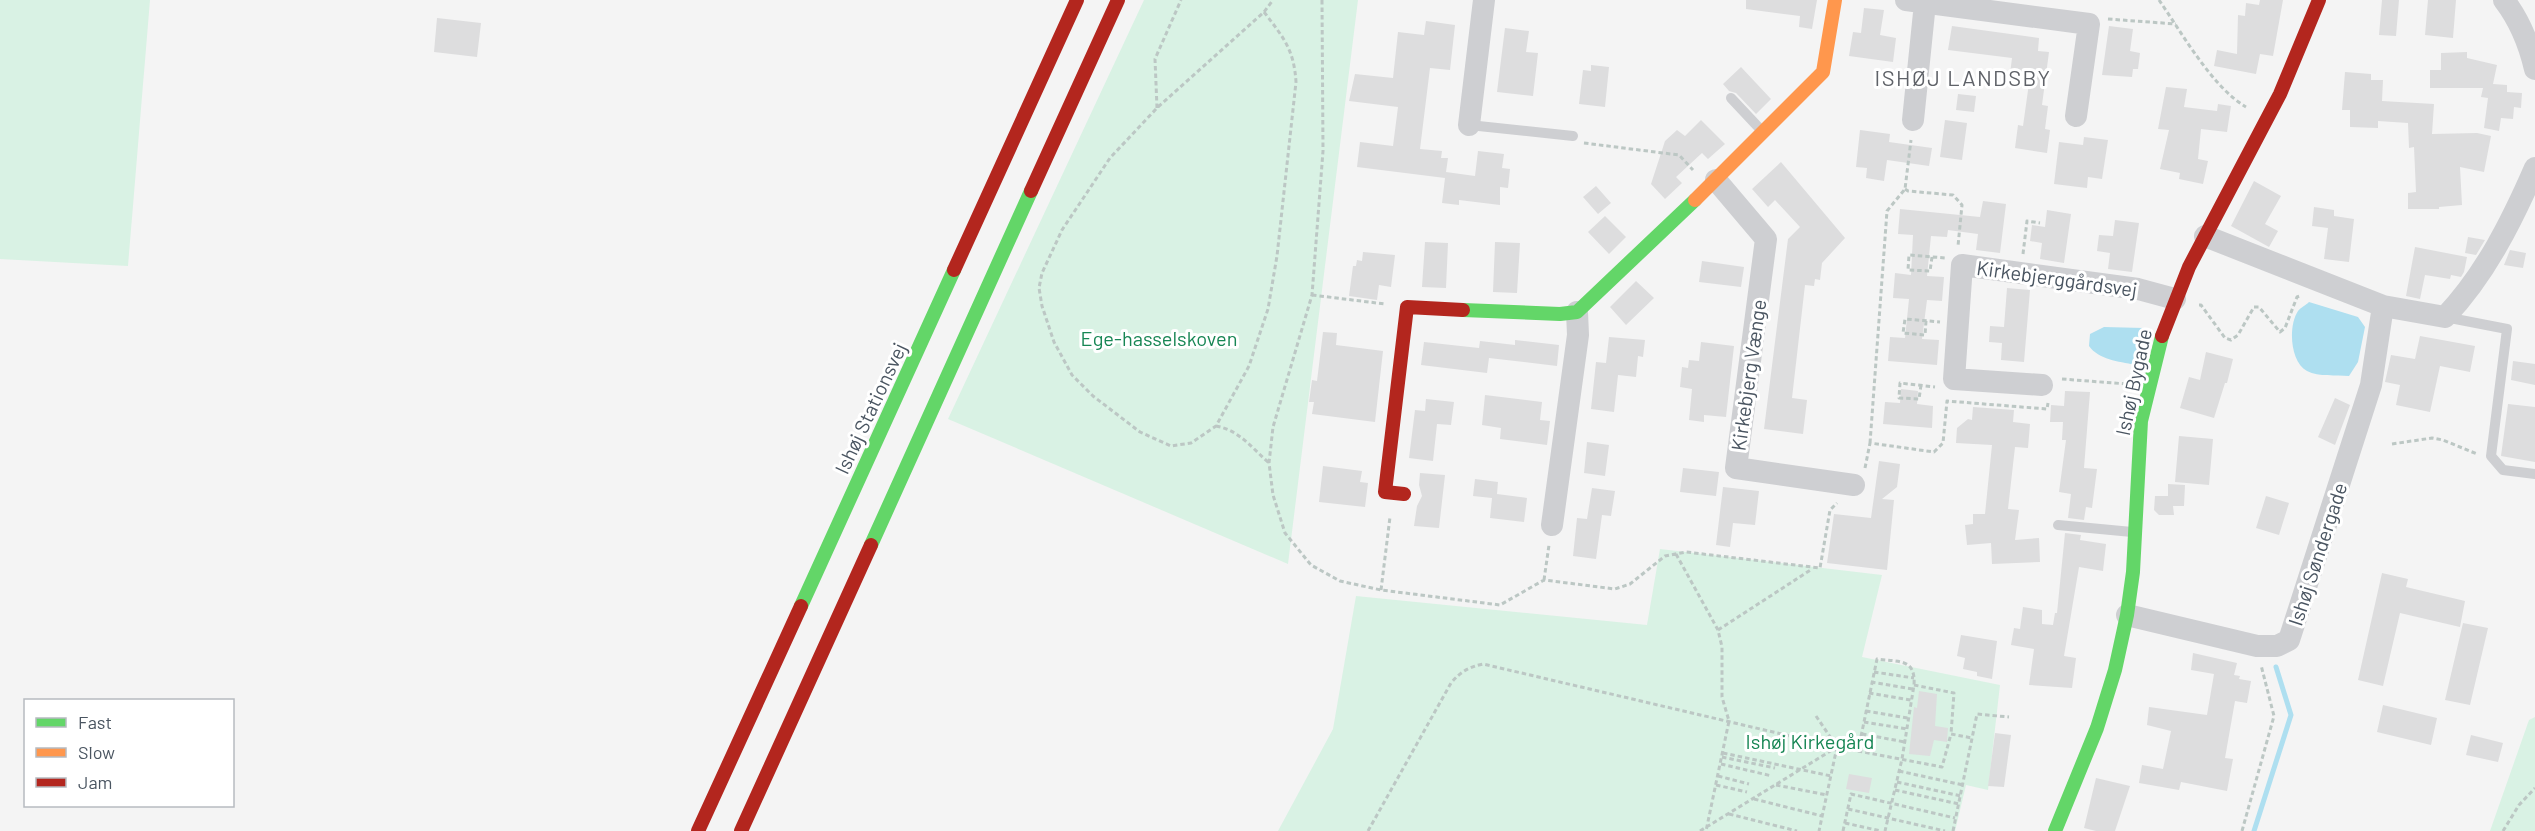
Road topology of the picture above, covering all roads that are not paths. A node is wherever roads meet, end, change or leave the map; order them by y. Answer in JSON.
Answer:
{"nodes":[{"id":1,"x":1077,"y":0,"type":"edge"},
{"id":2,"x":1118,"y":0,"type":"edge"},
{"id":3,"x":1484,"y":0,"type":"edge"},
{"id":4,"x":1835,"y":0,"type":"edge"},
{"id":5,"x":2319,"y":0,"type":"edge"},
{"id":6,"x":2504,"y":0,"type":"edge"},
{"id":7,"x":1916,"y":1,"type":"edge"},
{"id":8,"x":2535,"y":69,"type":"edge"},
{"id":9,"x":1731,"y":98,"type":"dead end"},
{"id":10,"x":2076,"y":116,"type":"dead end"},
{"id":11,"x":1913,"y":120,"type":"road end"},
{"id":12,"x":1469,"y":125,"type":"joint"},
{"id":13,"x":1763,"y":132,"type":"junction"},
{"id":14,"x":1573,"y":136,"type":"road end"},
{"id":15,"x":2535,"y":168,"type":"edge"},
{"id":16,"x":1711,"y":184,"type":"junction"},
{"id":17,"x":2205,"y":236,"type":"junction"},
{"id":18,"x":2175,"y":298,"type":"junction"},
{"id":19,"x":2383,"y":306,"type":"junction"},
{"id":20,"x":1577,"y":312,"type":"junction"},
{"id":21,"x":2445,"y":317,"type":"junction"},
{"id":22,"x":2051,"y":386,"type":"road end"},
{"id":23,"x":2535,"y":474,"type":"edge"},
{"id":24,"x":1854,"y":484,"type":"road end"},
{"id":25,"x":1404,"y":494,"type":"dead end"},
{"id":26,"x":1552,"y":525,"type":"road end"},
{"id":27,"x":2058,"y":525,"type":"dead end"},
{"id":28,"x":2135,"y":532,"type":"junction"},
{"id":29,"x":2127,"y":615,"type":"junction"},
{"id":30,"x":698,"y":831,"type":"edge"},
{"id":31,"x":741,"y":831,"type":"edge"},
{"id":32,"x":2055,"y":831,"type":"edge"}],
"edges":[{"from":1,"to":30,"type":"main road","name":"Ishøj Stationsvej"},
{"from":2,"to":31,"type":"main road"},
{"from":3,"to":12,"type":"street"},
{"from":4,"to":13,"type":"main road"},
{"from":5,"to":17,"type":"main road","name":"Ishøj Bygade"},
{"from":6,"to":8,"type":"street"},
{"from":7,"to":10,"type":"street"},
{"from":7,"to":11,"type":"street"},
{"from":9,"to":13,"type":"lane"},
{"from":12,"to":14,"type":"lane"},
{"from":13,"to":16,"type":"main road"},
{"from":15,"to":21,"type":"street"},
{"from":16,"to":20,"type":"main road"},
{"from":16,"to":24,"type":"street","name":"Kirkebjerg Vænge"},
{"from":17,"to":18,"type":"main road","name":"Ishøj Bygade"},
{"from":17,"to":19,"type":"street"},
{"from":18,"to":22,"type":"street","name":"Kirkebjerggårdsvej"},
{"from":18,"to":28,"type":"main road","name":"Ishøj Bygade"},
{"from":19,"to":21,"type":"street"},
{"from":19,"to":29,"type":"street","name":"Ishøj Søndergade"},
{"from":20,"to":25,"type":"main road"},
{"from":20,"to":26,"type":"street"},
{"from":21,"to":23,"type":"lane"},
{"from":27,"to":28,"type":"lane"},
{"from":28,"to":29,"type":"main road","name":"Ishøj Bygade"},
{"from":29,"to":32,"type":"main road","name":"Ishøj Bygade"}]}
